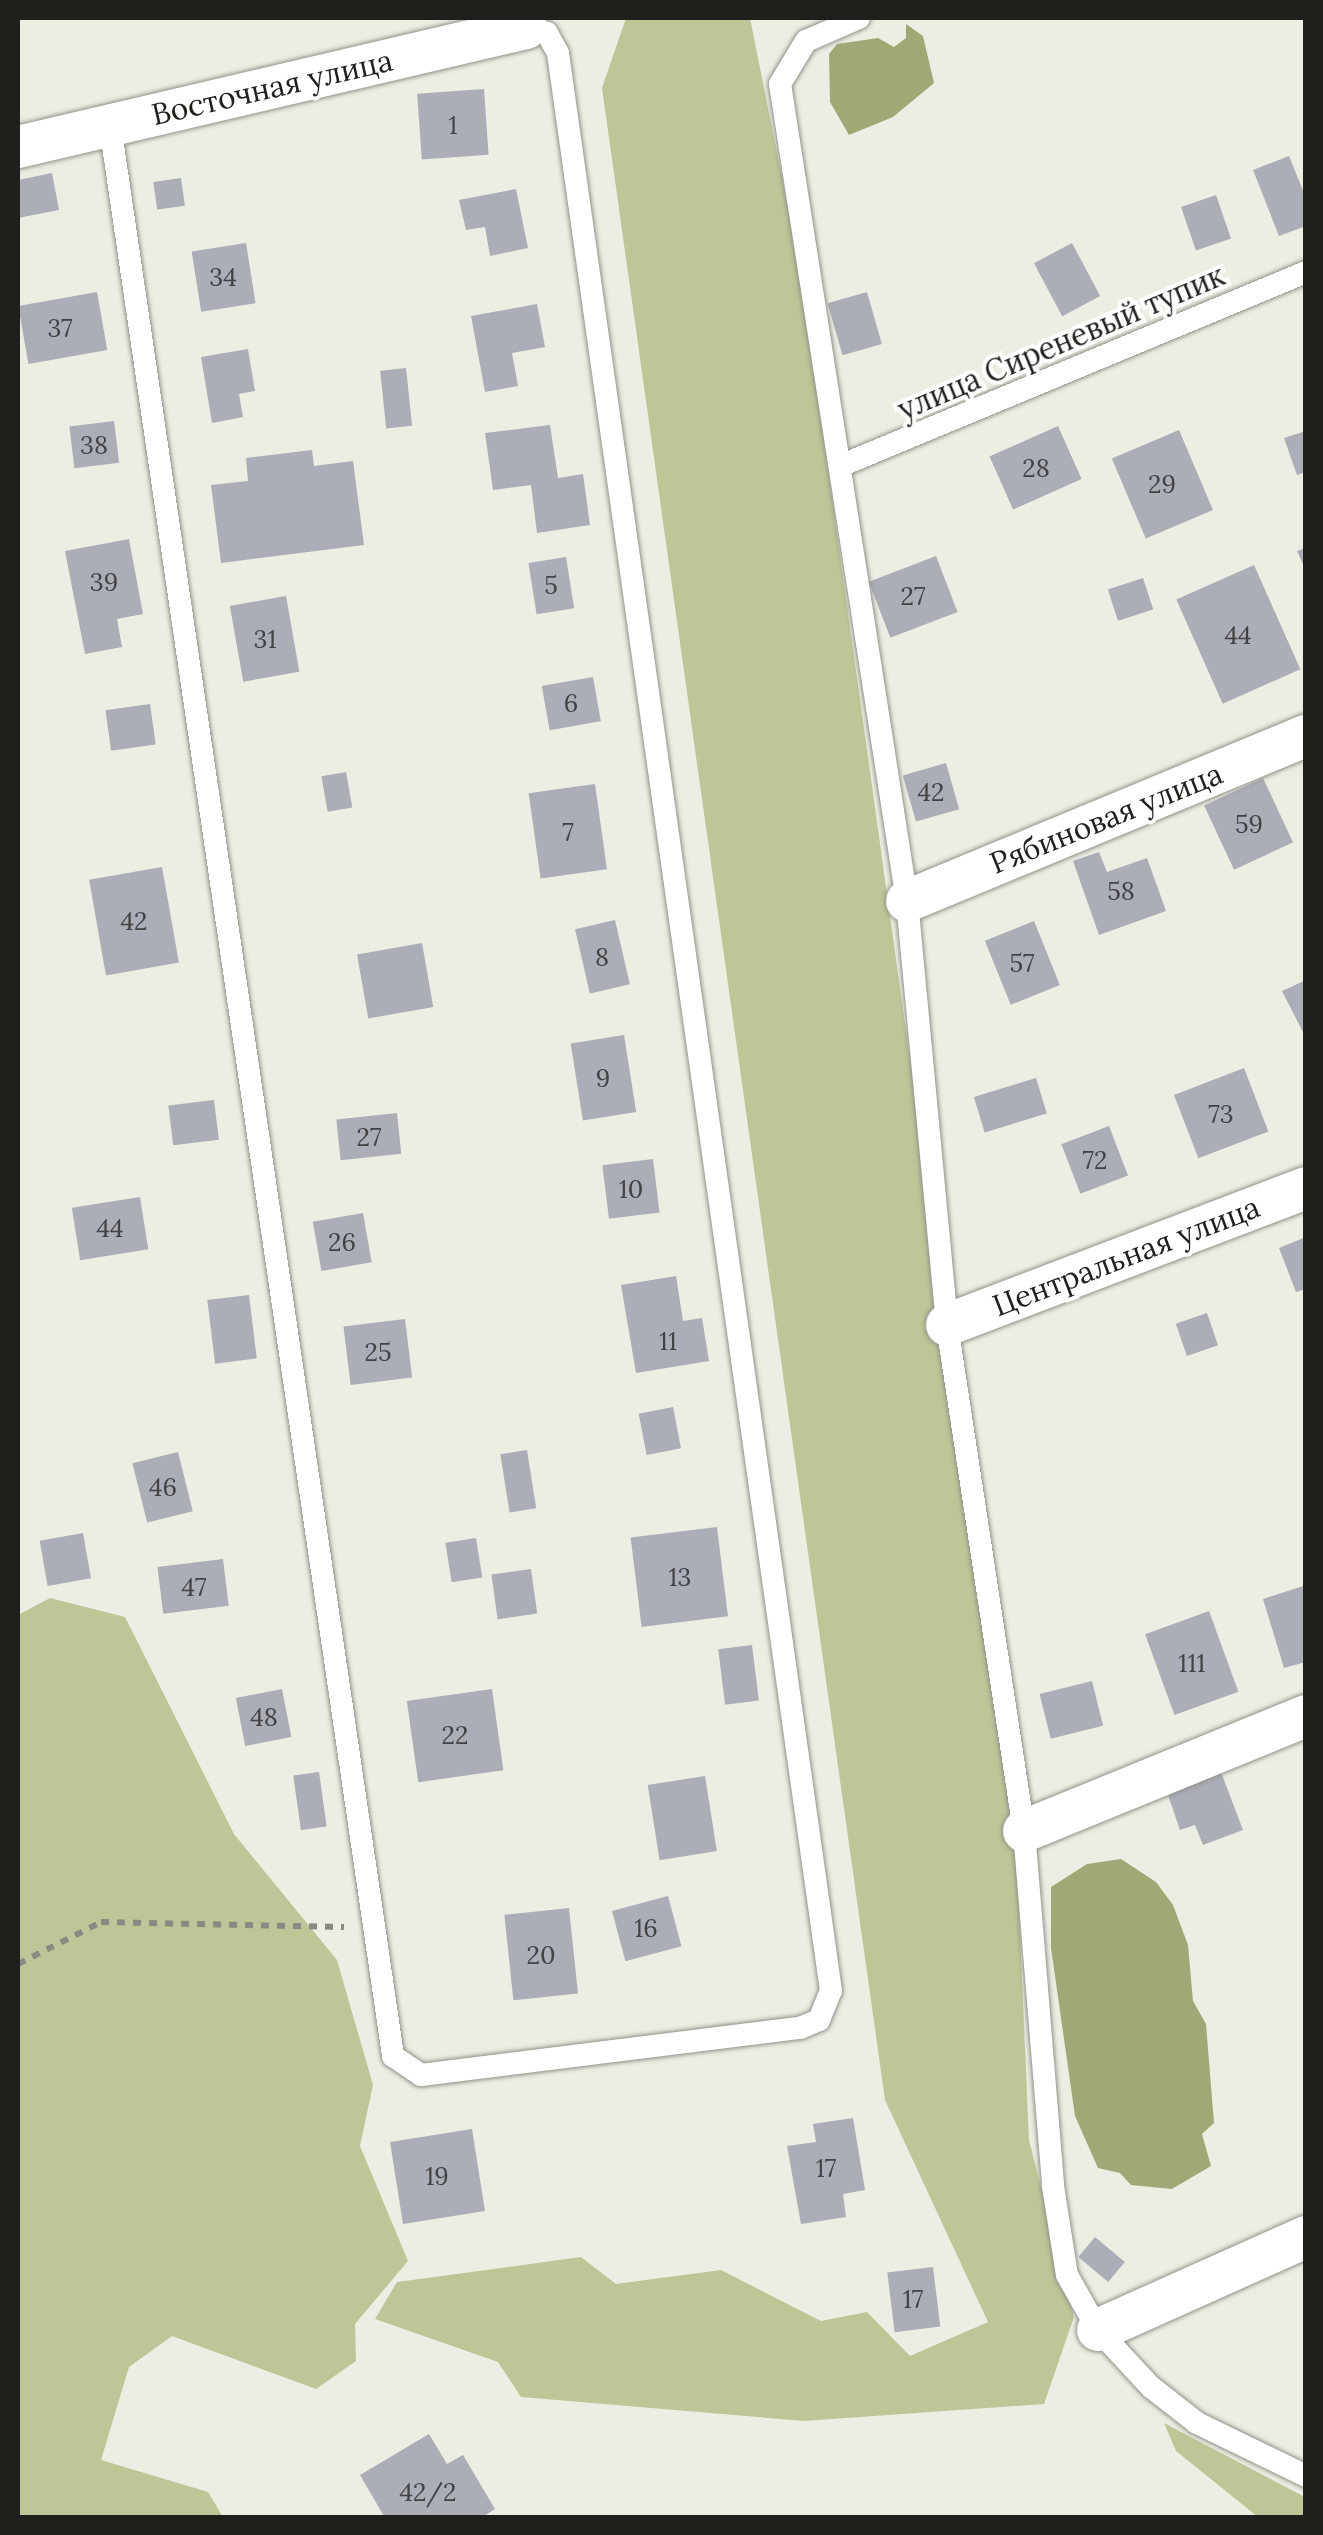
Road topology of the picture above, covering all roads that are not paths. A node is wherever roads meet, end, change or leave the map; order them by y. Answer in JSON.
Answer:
{"nodes":[{"id":1,"x":859,"y":18,"type":"edge"},
{"id":2,"x":526,"y":28,"type":"joint"},
{"id":3,"x":110,"y":125,"type":"junction"},
{"id":4,"x":18,"y":147,"type":"edge"},
{"id":5,"x":1306,"y":272,"type":"edge"},
{"id":6,"x":840,"y":466,"type":"junction"},
{"id":7,"x":1306,"y":736,"type":"edge"},
{"id":8,"x":907,"y":900,"type":"junction"},
{"id":9,"x":1306,"y":1188,"type":"edge"},
{"id":10,"x":947,"y":1324,"type":"junction"},
{"id":11,"x":1306,"y":1716,"type":"edge"},
{"id":12,"x":1024,"y":1831,"type":"junction"},
{"id":13,"x":1306,"y":2237,"type":"edge"},
{"id":14,"x":1098,"y":2330,"type":"junction"},
{"id":15,"x":1306,"y":2476,"type":"edge"}],
"edges":[{"from":1,"to":6,"type":"lane"},
{"from":2,"to":3,"type":"street","name":"Восточная улица"},
{"from":2,"to":3,"type":"lane"},
{"from":3,"to":4,"type":"street","name":"Восточная улица"},
{"from":5,"to":6,"type":"lane","name":"улица Сиреневый тупик"},
{"from":6,"to":8,"type":"lane"},
{"from":7,"to":8,"type":"street","name":"Рябиновая улица"},
{"from":8,"to":10,"type":"lane"},
{"from":9,"to":10,"type":"street","name":"Центральная улица"},
{"from":10,"to":12,"type":"lane"},
{"from":11,"to":12,"type":"street"},
{"from":12,"to":14,"type":"lane"},
{"from":13,"to":14,"type":"street"},
{"from":14,"to":15,"type":"lane"}]}
